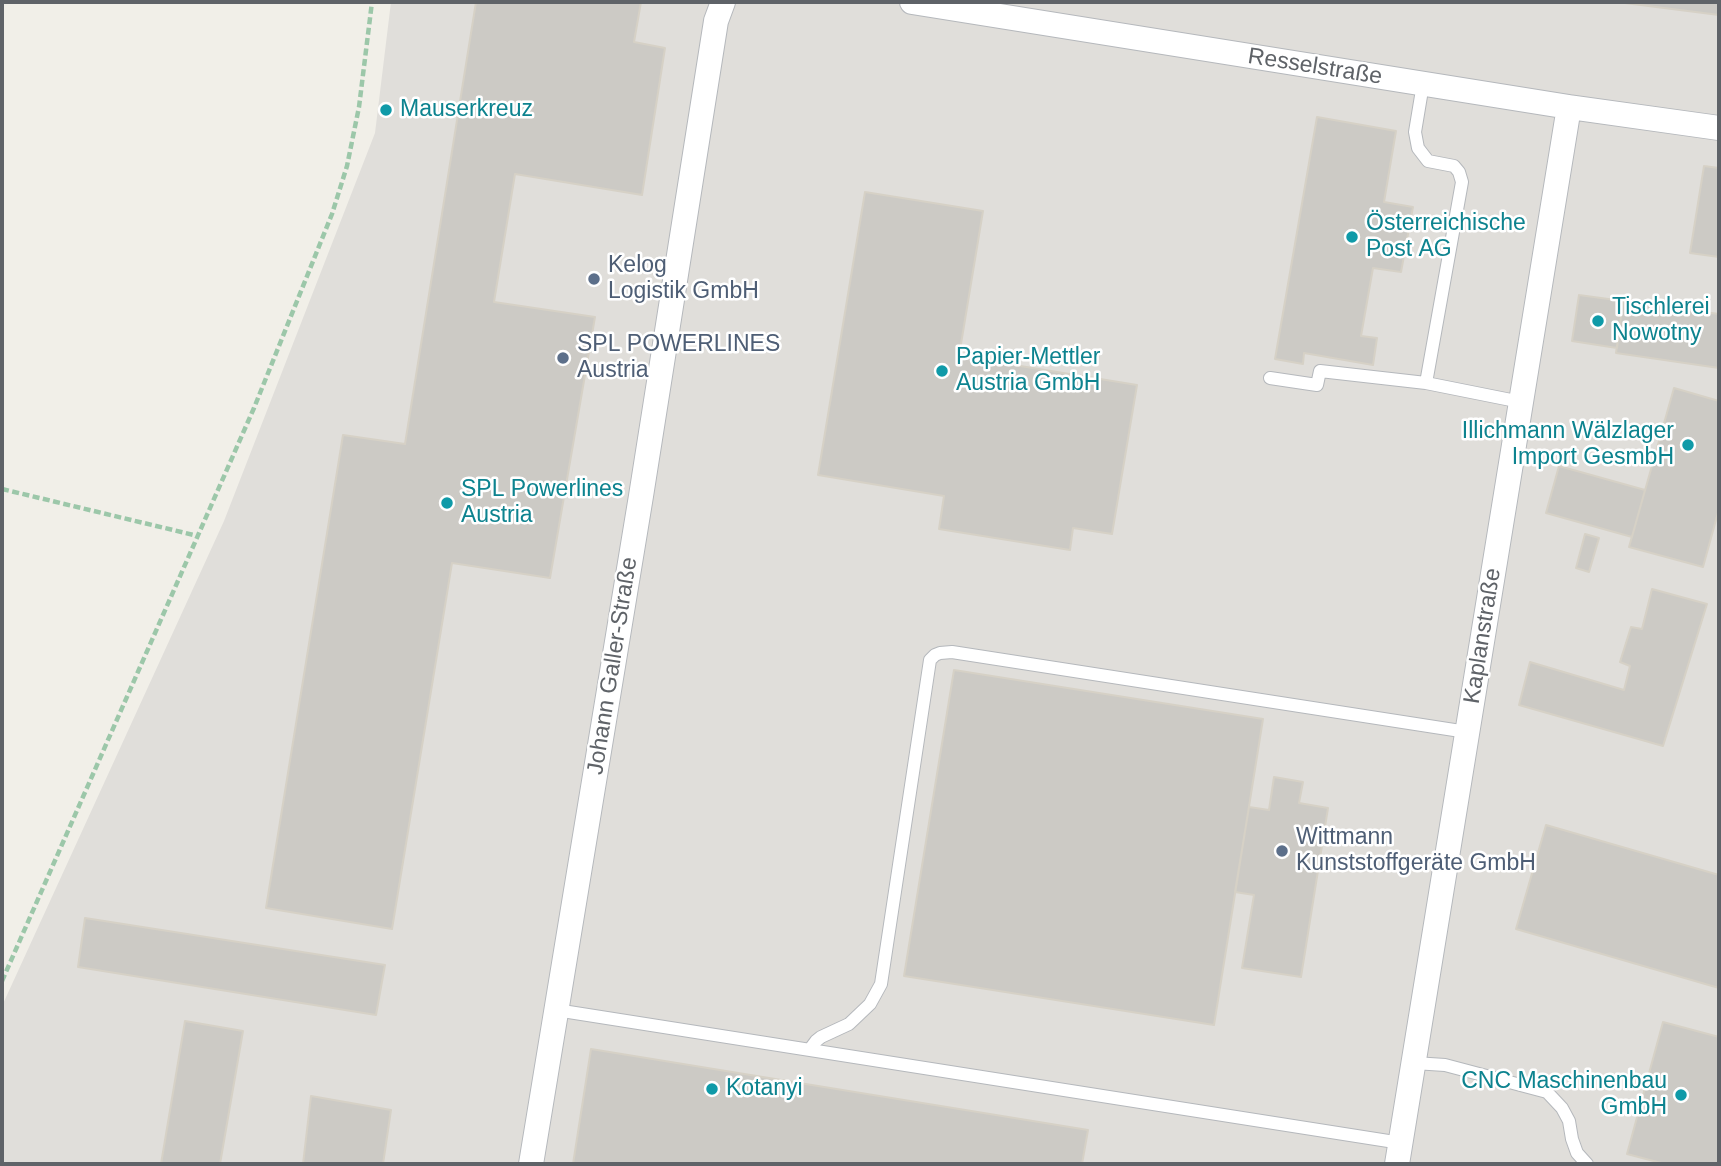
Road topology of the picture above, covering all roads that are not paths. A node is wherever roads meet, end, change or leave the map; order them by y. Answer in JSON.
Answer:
{"nodes":[{"id":1,"x":723,"y":2,"type":"edge"},
{"id":2,"x":912,"y":2,"type":"edge"},
{"id":3,"x":955,"y":5,"type":"edge"},
{"id":4,"x":1423,"y":84,"type":"junction"},
{"id":5,"x":1569,"y":107,"type":"junction"},
{"id":6,"x":1719,"y":128,"type":"edge"},
{"id":7,"x":1270,"y":378,"type":"dead end"},
{"id":8,"x":1426,"y":383,"type":"junction"},
{"id":9,"x":1521,"y":402,"type":"junction"},
{"id":10,"x":1467,"y":732,"type":"junction"},
{"id":11,"x":556,"y":1010,"type":"junction"},
{"id":12,"x":810,"y":1049,"type":"junction"},
{"id":13,"x":1414,"y":1062,"type":"junction"},
{"id":14,"x":1399,"y":1153,"type":"edge"},
{"id":15,"x":531,"y":1164,"type":"edge"},
{"id":16,"x":1587,"y":1164,"type":"edge"}],
"edges":[{"from":1,"to":11,"type":"street","name":"Johann Galler-Straße"},
{"from":2,"to":3,"type":"street","name":"Resselstraße"},
{"from":3,"to":4,"type":"street","name":"Resselstraße"},
{"from":4,"to":5,"type":"street","name":"Resselstraße"},
{"from":4,"to":8,"type":"lane"},
{"from":5,"to":6,"type":"street","name":"Resselstraße"},
{"from":5,"to":9,"type":"street","name":"Kaplanstraße"},
{"from":7,"to":8,"type":"lane"},
{"from":8,"to":9,"type":"lane"},
{"from":9,"to":10,"type":"street","name":"Kaplanstraße"},
{"from":10,"to":12,"type":"lane"},
{"from":10,"to":13,"type":"street","name":"Kaplanstraße"},
{"from":11,"to":12,"type":"lane"},
{"from":11,"to":15,"type":"street","name":"Johann Galler-Straße"},
{"from":12,"to":14,"type":"lane"},
{"from":13,"to":14,"type":"street","name":"Kaplanstraße"},
{"from":13,"to":16,"type":"lane"}]}
